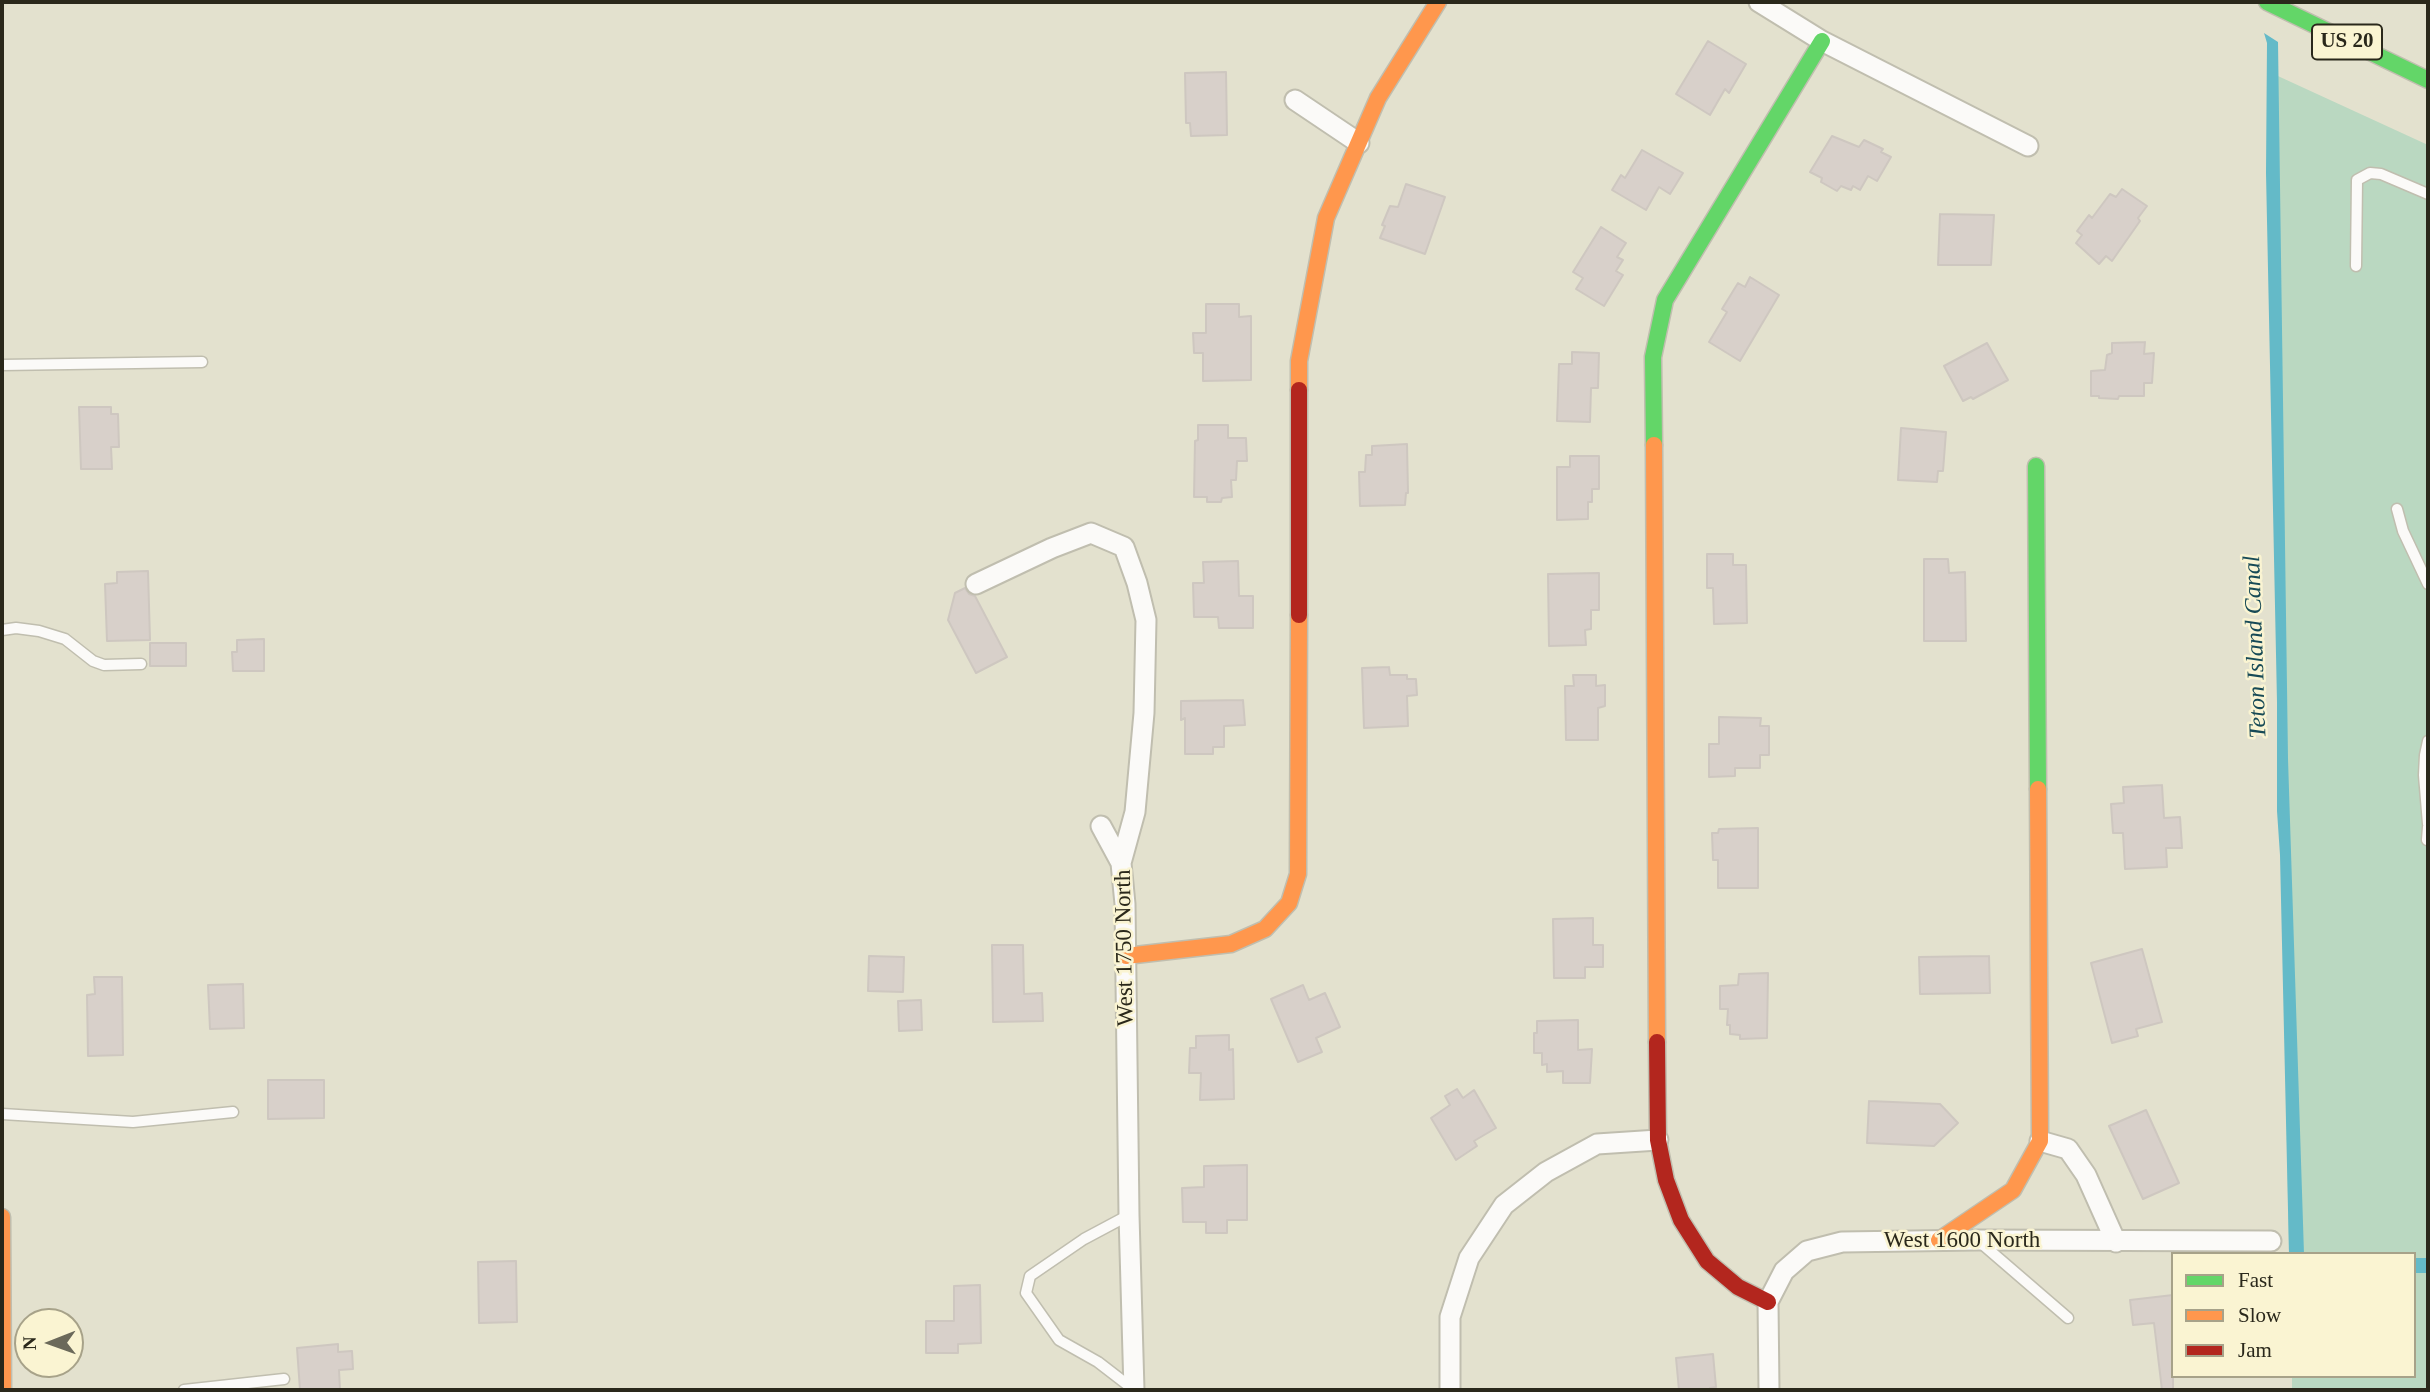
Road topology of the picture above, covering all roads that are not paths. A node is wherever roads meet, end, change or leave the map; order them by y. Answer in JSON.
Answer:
{"nodes":[{"id":1,"x":1438,"y":2,"type":"edge"},
{"id":2,"x":1759,"y":2,"type":"edge"},
{"id":3,"x":2267,"y":2,"type":"edge"},
{"id":4,"x":1822,"y":41,"type":"junction"},
{"id":5,"x":2428,"y":80,"type":"edge"},
{"id":6,"x":1295,"y":100,"type":"dead end"},
{"id":7,"x":1359,"y":142,"type":"junction"},
{"id":8,"x":2028,"y":146,"type":"dead end"},
{"id":9,"x":2428,"y":194,"type":"edge"},
{"id":10,"x":2356,"y":266,"type":"dead end"},
{"id":11,"x":202,"y":362,"type":"dead end"},
{"id":12,"x":2,"y":365,"type":"edge"},
{"id":13,"x":2036,"y":466,"type":"dead end"},
{"id":14,"x":2398,"y":509,"type":"dead end"},
{"id":15,"x":976,"y":584,"type":"dead end"},
{"id":16,"x":2428,"y":584,"type":"edge"},
{"id":17,"x":2,"y":630,"type":"edge"},
{"id":18,"x":141,"y":664,"type":"dead end"},
{"id":19,"x":2428,"y":741,"type":"edge"},
{"id":20,"x":1101,"y":826,"type":"dead end"},
{"id":21,"x":2428,"y":826,"type":"edge"},
{"id":22,"x":2427,"y":840,"type":"edge"},
{"id":23,"x":1121,"y":863,"type":"junction"},
{"id":24,"x":1126,"y":956,"type":"junction"},
{"id":25,"x":233,"y":1112,"type":"dead end"},
{"id":26,"x":2,"y":1114,"type":"edge"},
{"id":27,"x":1658,"y":1140,"type":"junction"},
{"id":28,"x":2039,"y":1141,"type":"junction"},
{"id":29,"x":1129,"y":1215,"type":"junction"},
{"id":30,"x":2,"y":1217,"type":"edge"},
{"id":31,"x":1978,"y":1240,"type":"junction"},
{"id":32,"x":1939,"y":1241,"type":"junction"},
{"id":33,"x":2271,"y":1241,"type":"dead end"},
{"id":34,"x":2116,"y":1242,"type":"junction"},
{"id":35,"x":1768,"y":1302,"type":"junction"},
{"id":36,"x":2068,"y":1318,"type":"dead end"},
{"id":37,"x":284,"y":1380,"type":"dead end"},
{"id":38,"x":3,"y":1390,"type":"edge"},
{"id":39,"x":184,"y":1390,"type":"edge"},
{"id":40,"x":1134,"y":1390,"type":"edge"},
{"id":41,"x":1450,"y":1390,"type":"edge"},
{"id":42,"x":1769,"y":1390,"type":"edge"}],
"edges":[{"from":1,"to":7,"type":"main road"},
{"from":2,"to":4,"type":"street"},
{"from":3,"to":5,"type":"main road","number":"US 20"},
{"from":4,"to":8,"type":"street"},
{"from":4,"to":27,"type":"main road"},
{"from":6,"to":7,"type":"street"},
{"from":7,"to":24,"type":"main road"},
{"from":9,"to":10,"type":"lane"},
{"from":11,"to":12,"type":"lane"},
{"from":13,"to":28,"type":"main road"},
{"from":14,"to":16,"type":"lane"},
{"from":15,"to":23,"type":"street","name":"West 1750 North"},
{"from":17,"to":18,"type":"lane"},
{"from":19,"to":21,"type":"lane"},
{"from":20,"to":23,"type":"street"},
{"from":21,"to":22,"type":"lane"},
{"from":23,"to":24,"type":"street","name":"West 1750 North"},
{"from":24,"to":29,"type":"street","name":"West 1750 North"},
{"from":25,"to":26,"type":"lane"},
{"from":27,"to":35,"type":"main road"},
{"from":27,"to":41,"type":"street"},
{"from":28,"to":32,"type":"main road"},
{"from":28,"to":34,"type":"street"},
{"from":29,"to":40,"type":"street","name":"West 1750 North"},
{"from":29,"to":40,"type":"lane"},
{"from":30,"to":38,"type":"main road"},
{"from":31,"to":32,"type":"street","name":"West 1600 North"},
{"from":31,"to":34,"type":"street","name":"West 1600 North"},
{"from":31,"to":36,"type":"lane"},
{"from":32,"to":35,"type":"street","name":"West 1600 North"},
{"from":33,"to":34,"type":"street","name":"West 1600 North"},
{"from":35,"to":42,"type":"street","name":"West 1600 North"},
{"from":37,"to":39,"type":"lane"}]}
